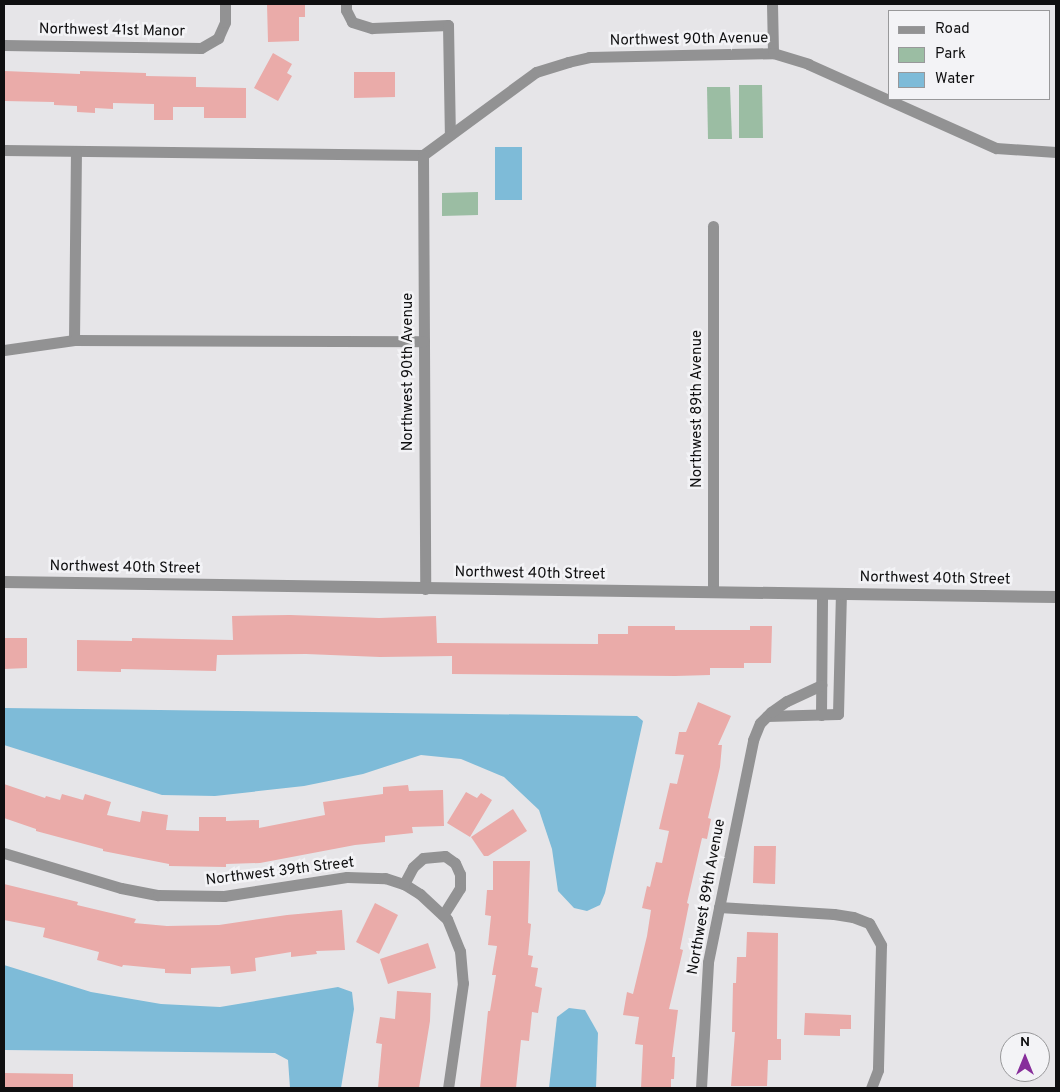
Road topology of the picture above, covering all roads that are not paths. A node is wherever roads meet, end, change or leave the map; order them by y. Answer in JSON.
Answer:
{"nodes":[{"id":1,"x":225,"y":4,"type":"edge"},
{"id":2,"x":346,"y":4,"type":"edge"},
{"id":3,"x":772,"y":4,"type":"edge"},
{"id":4,"x":4,"y":45,"type":"edge"},
{"id":5,"x":773,"y":53,"type":"junction"},
{"id":6,"x":888,"y":100,"type":"edge"},
{"id":7,"x":889,"y":100,"type":"edge"},
{"id":8,"x":450,"y":135,"type":"junction"},
{"id":9,"x":4,"y":150,"type":"edge"},
{"id":10,"x":76,"y":151,"type":"junction"},
{"id":11,"x":1056,"y":152,"type":"edge"},
{"id":12,"x":423,"y":154,"type":"junction"},
{"id":13,"x":713,"y":226,"type":"dead end"},
{"id":14,"x":74,"y":340,"type":"junction"},
{"id":15,"x":424,"y":341,"type":"junction"},
{"id":16,"x":4,"y":350,"type":"edge"},
{"id":17,"x":4,"y":582,"type":"edge"},
{"id":18,"x":425,"y":589,"type":"junction"},
{"id":19,"x":713,"y":592,"type":"junction"},
{"id":20,"x":822,"y":593,"type":"junction"},
{"id":21,"x":841,"y":594,"type":"junction"},
{"id":22,"x":1056,"y":598,"type":"edge"},
{"id":23,"x":821,"y":686,"type":"junction"},
{"id":24,"x":821,"y":714,"type":"junction"},
{"id":25,"x":767,"y":716,"type":"junction"},
{"id":26,"x":4,"y":853,"type":"edge"},
{"id":27,"x":404,"y":884,"type":"junction"},
{"id":28,"x":719,"y":906,"type":"junction"},
{"id":29,"x":443,"y":915,"type":"junction"},
{"id":30,"x":872,"y":1087,"type":"edge"},
{"id":31,"x":448,"y":1088,"type":"edge"},
{"id":32,"x":701,"y":1088,"type":"edge"}],
"edges":[{"from":1,"to":4,"type":"street","name":"Northwest 41st Manor"},
{"from":2,"to":8,"type":"street"},
{"from":3,"to":5,"type":"street"},
{"from":5,"to":6,"type":"street","name":"Northwest 90th Avenue"},
{"from":5,"to":8,"type":"street","name":"Northwest 90th Avenue"},
{"from":7,"to":11,"type":"street","name":"Northwest 90th Avenue"},
{"from":8,"to":12,"type":"street","name":"Northwest 90th Avenue"},
{"from":9,"to":10,"type":"street"},
{"from":10,"to":12,"type":"street"},
{"from":10,"to":14,"type":"street"},
{"from":12,"to":15,"type":"street","name":"Northwest 90th Avenue"},
{"from":13,"to":19,"type":"street","name":"Northwest 89th Avenue"},
{"from":14,"to":15,"type":"street"},
{"from":14,"to":16,"type":"street"},
{"from":15,"to":18,"type":"street","name":"Northwest 90th Avenue"},
{"from":17,"to":18,"type":"street","name":"Northwest 40th Street"},
{"from":18,"to":19,"type":"street","name":"Northwest 40th Street"},
{"from":19,"to":20,"type":"street","name":"Northwest 40th Street"},
{"from":20,"to":21,"type":"street","name":"Northwest 40th Street"},
{"from":20,"to":23,"type":"street"},
{"from":21,"to":22,"type":"street","name":"Northwest 40th Street"},
{"from":21,"to":24,"type":"street"},
{"from":23,"to":24,"type":"street"},
{"from":23,"to":25,"type":"street","name":"Northwest 89th Avenue"},
{"from":24,"to":25,"type":"street"},
{"from":25,"to":28,"type":"street","name":"Northwest 89th Avenue"},
{"from":26,"to":27,"type":"street","name":"Northwest 39th Street"},
{"from":27,"to":29,"type":"street","name":"Northwest 39th Street"},
{"from":27,"to":29,"type":"street"},
{"from":28,"to":30,"type":"street"},
{"from":28,"to":32,"type":"street","name":"Northwest 89th Avenue"},
{"from":29,"to":31,"type":"street","name":"Northwest 39th Street"}]}
